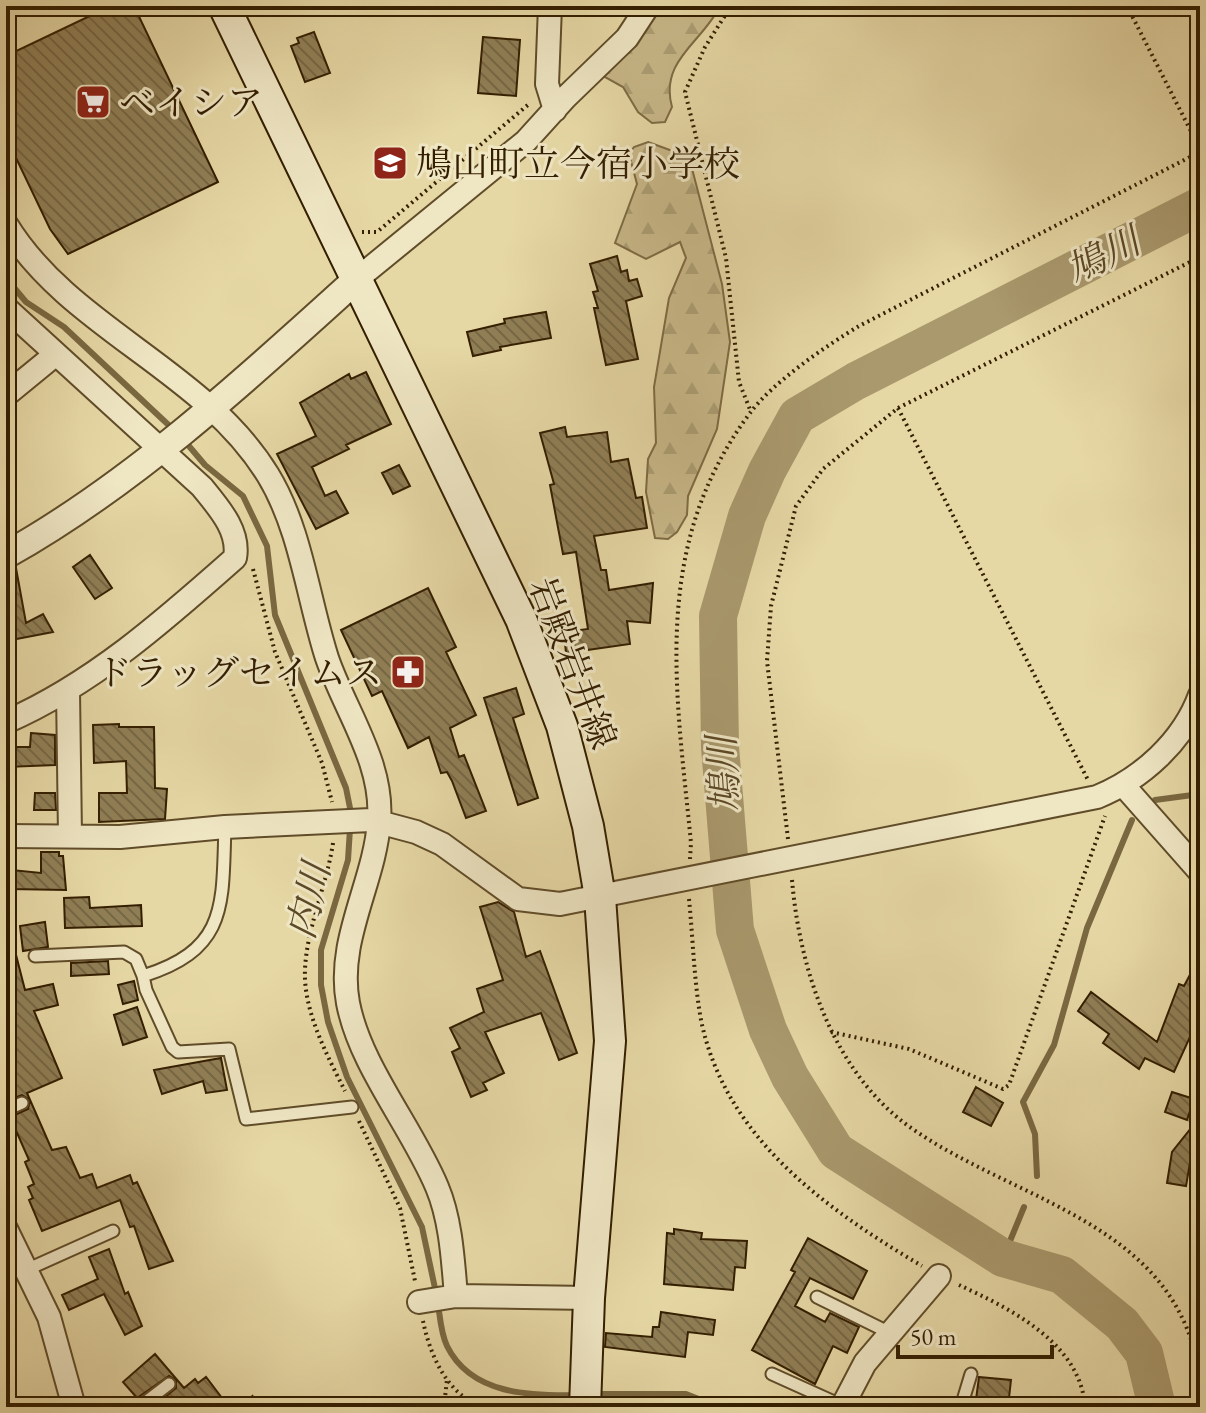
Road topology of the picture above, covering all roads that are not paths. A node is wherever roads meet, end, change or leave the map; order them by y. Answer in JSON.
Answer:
{"nodes":[{"id":1,"x":224,"y":6,"type":"edge"},
{"id":2,"x":550,"y":6,"type":"edge"},
{"id":3,"x":648,"y":6,"type":"edge"},
{"id":4,"x":555,"y":110,"type":"junction"},
{"id":5,"x":6,"y":224,"type":"edge"},
{"id":6,"x":357,"y":279,"type":"junction"},
{"id":7,"x":6,"y":308,"type":"edge"},
{"id":8,"x":56,"y":354,"type":"junction"},
{"id":9,"x":6,"y":395,"type":"edge"},
{"id":10,"x":211,"y":405,"type":"junction"},
{"id":11,"x":160,"y":448,"type":"junction"},
{"id":12,"x":6,"y":555,"type":"edge"},
{"id":13,"x":68,"y":691,"type":"junction"},
{"id":14,"x":1200,"y":695,"type":"edge"},
{"id":15,"x":6,"y":722,"type":"edge"},
{"id":16,"x":1124,"y":786,"type":"junction"},
{"id":17,"x":375,"y":822,"type":"junction"},
{"id":18,"x":225,"y":827,"type":"junction"},
{"id":19,"x":6,"y":836,"type":"edge"},
{"id":20,"x":70,"y":836,"type":"junction"},
{"id":21,"x":1200,"y":872,"type":"edge"},
{"id":22,"x":600,"y":897,"type":"junction"},
{"id":23,"x":6,"y":917,"type":"edge"},
{"id":24,"x":6,"y":946,"type":"edge"},
{"id":25,"x":35,"y":956,"type":"dead end"},
{"id":26,"x":143,"y":976,"type":"junction"},
{"id":27,"x":22,"y":1103,"type":"dead end"},
{"id":28,"x":352,"y":1107,"type":"dead end"},
{"id":29,"x":6,"y":1110,"type":"edge"},
{"id":30,"x":6,"y":1229,"type":"edge"},
{"id":31,"x":113,"y":1231,"type":"dead end"},
{"id":32,"x":26,"y":1270,"type":"junction"},
{"id":33,"x":939,"y":1276,"type":"road end"},
{"id":34,"x":456,"y":1296,"type":"junction"},
{"id":35,"x":817,"y":1297,"type":"dead end"},
{"id":36,"x":589,"y":1298,"type":"junction"},
{"id":37,"x":419,"y":1302,"type":"dead end"},
{"id":38,"x":892,"y":1334,"type":"junction"},
{"id":39,"x":772,"y":1374,"type":"dead end"},
{"id":40,"x":971,"y":1374,"type":"dead end"},
{"id":41,"x":169,"y":1384,"type":"dead end"},
{"id":42,"x":586,"y":1393,"type":"edge"},
{"id":43,"x":843,"y":1406,"type":"edge"},
{"id":44,"x":74,"y":1407,"type":"edge"},
{"id":45,"x":139,"y":1407,"type":"edge"},
{"id":46,"x":904,"y":1407,"type":"edge"},
{"id":47,"x":961,"y":1407,"type":"edge"}],
"edges":[{"from":1,"to":6,"type":"main road","name":"岩殿岩井線"},
{"from":2,"to":4,"type":"street"},
{"from":3,"to":4,"type":"street"},
{"from":4,"to":6,"type":"street"},
{"from":5,"to":10,"type":"street"},
{"from":6,"to":10,"type":"street"},
{"from":6,"to":22,"type":"main road","name":"岩殿岩井線"},
{"from":7,"to":8,"type":"street"},
{"from":8,"to":9,"type":"street"},
{"from":8,"to":11,"type":"street"},
{"from":10,"to":11,"type":"street"},
{"from":10,"to":17,"type":"street"},
{"from":11,"to":12,"type":"street"},
{"from":11,"to":13,"type":"street"},
{"from":13,"to":15,"type":"street"},
{"from":13,"to":20,"type":"street"},
{"from":14,"to":16,"type":"street"},
{"from":16,"to":21,"type":"street"},
{"from":16,"to":22,"type":"street"},
{"from":17,"to":18,"type":"street"},
{"from":17,"to":22,"type":"street"},
{"from":17,"to":34,"type":"street"},
{"from":18,"to":20,"type":"street"},
{"from":18,"to":26,"type":"lane"},
{"from":19,"to":20,"type":"street"},
{"from":22,"to":36,"type":"main road","name":"岩殿岩井線"},
{"from":23,"to":24,"type":"lane"},
{"from":25,"to":26,"type":"lane"},
{"from":26,"to":28,"type":"lane"},
{"from":27,"to":29,"type":"lane"},
{"from":30,"to":32,"type":"street"},
{"from":31,"to":32,"type":"lane"},
{"from":32,"to":44,"type":"street"},
{"from":33,"to":38,"type":"street"},
{"from":34,"to":36,"type":"street"},
{"from":34,"to":37,"type":"street"},
{"from":35,"to":38,"type":"lane"},
{"from":36,"to":42,"type":"main road","name":"岩殿岩井線"},
{"from":38,"to":43,"type":"street"},
{"from":39,"to":43,"type":"lane"},
{"from":40,"to":47,"type":"lane"},
{"from":41,"to":45,"type":"lane"},
{"from":43,"to":46,"type":"lane"}]}
